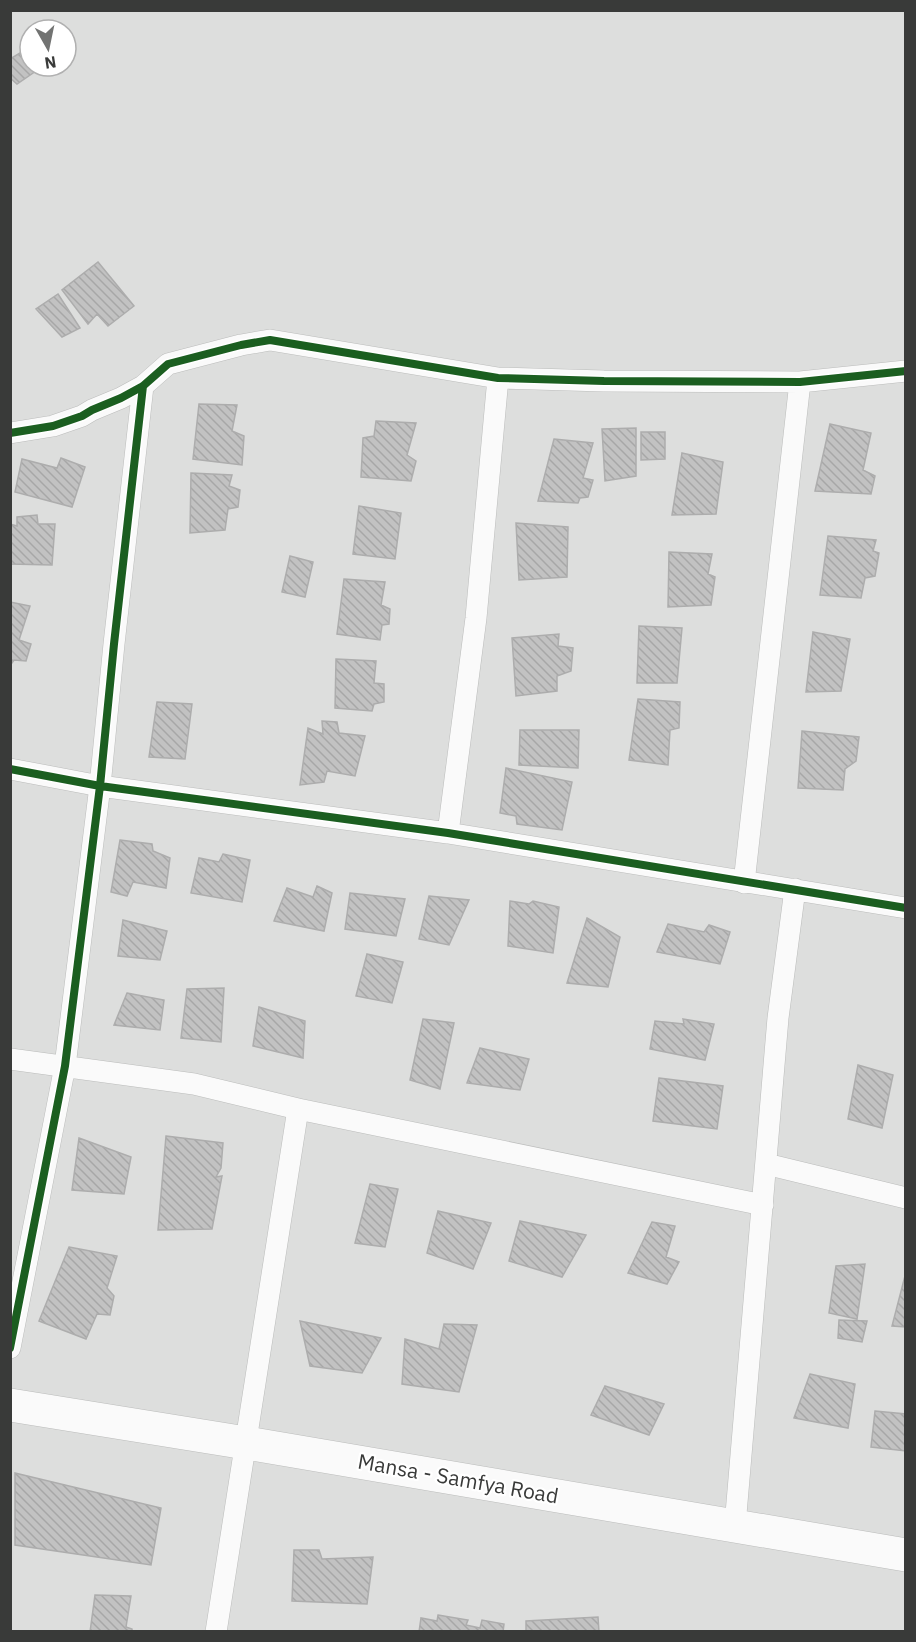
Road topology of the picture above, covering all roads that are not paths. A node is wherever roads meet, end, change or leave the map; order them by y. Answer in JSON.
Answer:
{"nodes":[{"id":1,"x":906,"y":371,"type":"edge"},
{"id":2,"x":498,"y":378,"type":"junction"},
{"id":3,"x":800,"y":382,"type":"junction"},
{"id":4,"x":143,"y":386,"type":"junction"},
{"id":5,"x":10,"y":433,"type":"edge"},
{"id":6,"x":10,"y":769,"type":"edge"},
{"id":7,"x":100,"y":786,"type":"junction"},
{"id":8,"x":447,"y":833,"type":"junction"},
{"id":9,"x":744,"y":883,"type":"junction"},
{"id":10,"x":795,"y":889,"type":"junction"},
{"id":11,"x":906,"y":908,"type":"edge"},
{"id":12,"x":10,"y":1059,"type":"edge"},
{"id":13,"x":65,"y":1066,"type":"junction"},
{"id":14,"x":298,"y":1109,"type":"junction"},
{"id":15,"x":766,"y":1164,"type":"junction"},
{"id":16,"x":906,"y":1198,"type":"edge"},
{"id":17,"x":763,"y":1205,"type":"junction"},
{"id":18,"x":10,"y":1348,"type":"edge"},
{"id":19,"x":10,"y":1405,"type":"edge"},
{"id":20,"x":246,"y":1443,"type":"junction"},
{"id":21,"x":735,"y":1526,"type":"junction"},
{"id":22,"x":906,"y":1555,"type":"edge"},
{"id":23,"x":216,"y":1632,"type":"edge"}],
"edges":[{"from":1,"to":3,"type":"street"},
{"from":2,"to":3,"type":"street"},
{"from":2,"to":4,"type":"street"},
{"from":2,"to":8,"type":"street"},
{"from":3,"to":9,"type":"street"},
{"from":4,"to":5,"type":"street"},
{"from":4,"to":7,"type":"street"},
{"from":6,"to":7,"type":"street"},
{"from":7,"to":8,"type":"street"},
{"from":7,"to":13,"type":"street"},
{"from":8,"to":9,"type":"street"},
{"from":9,"to":10,"type":"street"},
{"from":10,"to":11,"type":"street"},
{"from":10,"to":15,"type":"street"},
{"from":12,"to":13,"type":"street"},
{"from":13,"to":14,"type":"street"},
{"from":13,"to":18,"type":"street"},
{"from":14,"to":17,"type":"street"},
{"from":14,"to":20,"type":"street"},
{"from":15,"to":16,"type":"street"},
{"from":15,"to":17,"type":"street"},
{"from":17,"to":21,"type":"street"},
{"from":19,"to":20,"type":"main road","name":"Mansa - Samfya Road"},
{"from":20,"to":21,"type":"main road","name":"Mansa - Samfya Road"},
{"from":20,"to":23,"type":"street"},
{"from":21,"to":22,"type":"main road","name":"Mansa - Samfya Road"}]}
